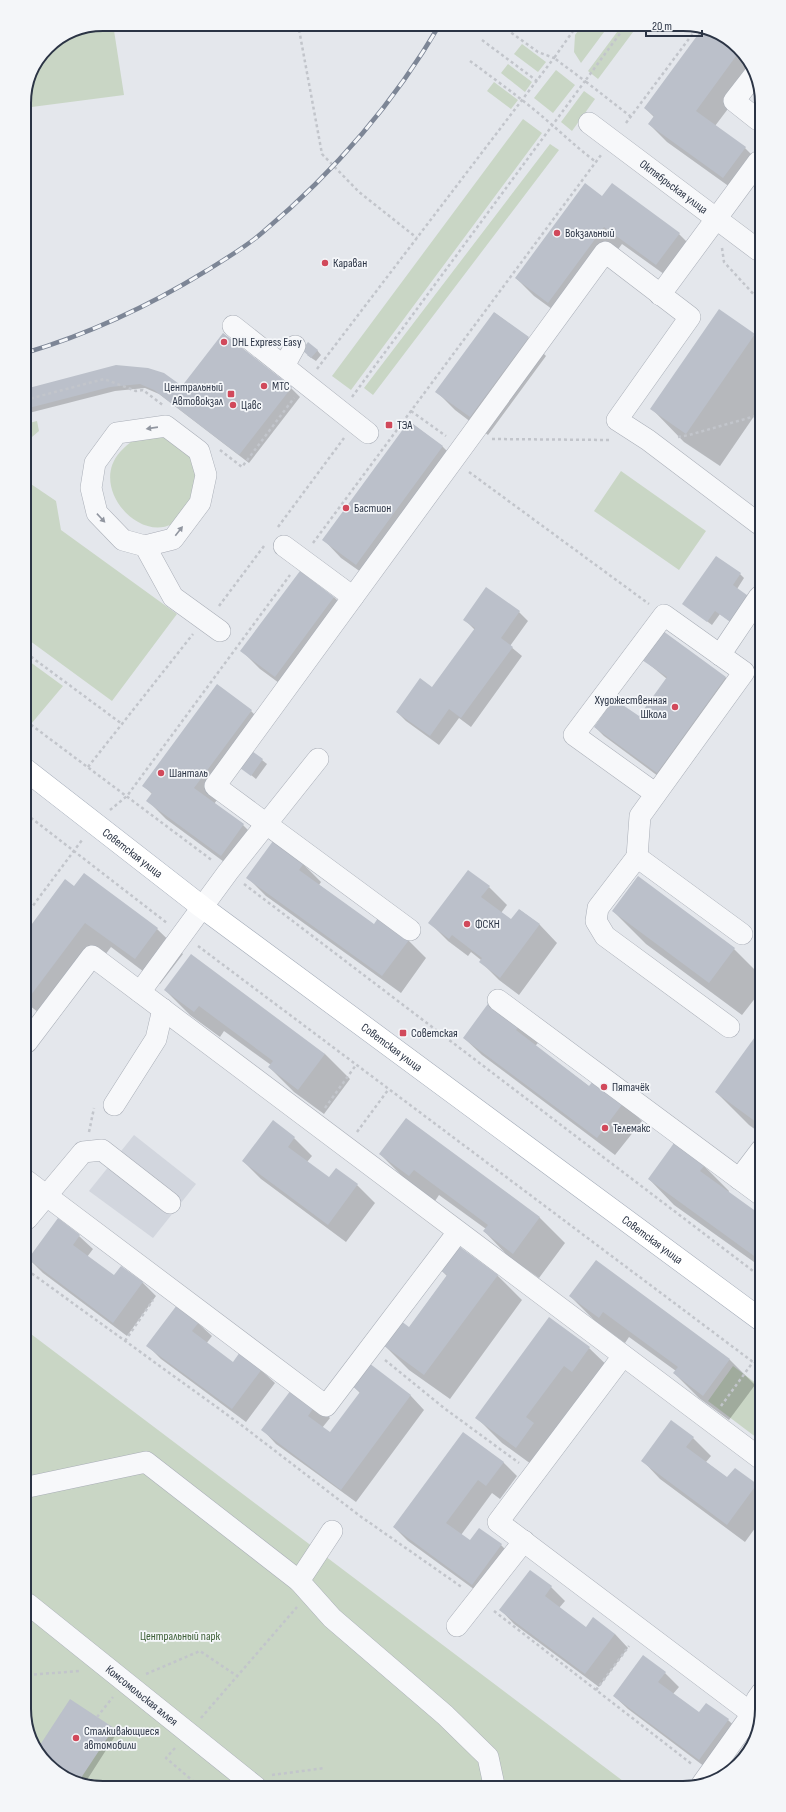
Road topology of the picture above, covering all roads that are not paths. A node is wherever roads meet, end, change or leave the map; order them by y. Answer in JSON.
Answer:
{"nodes":[{"id":1,"x":751,"y":79,"type":"edge"},
{"id":2,"x":755,"y":118,"type":"edge"},
{"id":3,"x":588,"y":123,"type":"dead end"},
{"id":4,"x":755,"y":166,"type":"edge"},
{"id":5,"x":717,"y":219,"type":"junction"},
{"id":6,"x":755,"y":248,"type":"edge"},
{"id":7,"x":660,"y":294,"type":"junction"},
{"id":8,"x":234,"y":326,"type":"dead end"},
{"id":9,"x":294,"y":346,"type":"dead end"},
{"id":10,"x":284,"y":366,"type":"junction"},
{"id":11,"x":358,"y":433,"type":"road end"},
{"id":12,"x":755,"y":520,"type":"edge"},
{"id":13,"x":276,"y":538,"type":"road end"},
{"id":14,"x":145,"y":546,"type":"junction"},
{"id":15,"x":353,"y":597,"type":"junction"},
{"id":16,"x":755,"y":603,"type":"edge"},
{"id":17,"x":220,"y":632,"type":"dead end"},
{"id":18,"x":720,"y":654,"type":"junction"},
{"id":19,"x":318,"y":759,"type":"dead end"},
{"id":20,"x":31,"y":774,"type":"edge"},
{"id":21,"x":656,"y":794,"type":"junction"},
{"id":22,"x":266,"y":823,"type":"junction"},
{"id":23,"x":637,"y":857,"type":"junction"},
{"id":24,"x":202,"y":907,"type":"junction"},
{"id":25,"x":410,"y":930,"type":"dead end"},
{"id":26,"x":742,"y":934,"type":"dead end"},
{"id":27,"x":140,"y":992,"type":"junction"},
{"id":28,"x":498,"y":1000,"type":"dead end"},
{"id":29,"x":163,"y":1009,"type":"junction"},
{"id":30,"x":729,"y":1027,"type":"dead end"},
{"id":31,"x":31,"y":1035,"type":"edge"},
{"id":32,"x":114,"y":1105,"type":"dead end"},
{"id":33,"x":755,"y":1157,"type":"edge"},
{"id":34,"x":739,"y":1179,"type":"junction"},
{"id":35,"x":31,"y":1184,"type":"edge"},
{"id":36,"x":755,"y":1191,"type":"edge"},
{"id":37,"x":45,"y":1195,"type":"junction"},
{"id":38,"x":170,"y":1203,"type":"dead end"},
{"id":39,"x":31,"y":1213,"type":"edge"},
{"id":40,"x":458,"y":1232,"type":"junction"},
{"id":41,"x":755,"y":1316,"type":"edge"},
{"id":42,"x":624,"y":1356,"type":"junction"},
{"id":43,"x":755,"y":1455,"type":"edge"},
{"id":44,"x":31,"y":1486,"type":"edge"},
{"id":45,"x":332,"y":1532,"type":"dead end"},
{"id":46,"x":524,"y":1541,"type":"junction"},
{"id":47,"x":304,"y":1586,"type":"junction"},
{"id":48,"x":31,"y":1606,"type":"edge"},
{"id":49,"x":457,"y":1626,"type":"dead end"},
{"id":50,"x":754,"y":1715,"type":"edge"},
{"id":51,"x":754,"y":1719,"type":"edge"},
{"id":52,"x":708,"y":1776,"type":"edge"},
{"id":53,"x":251,"y":1781,"type":"edge"},
{"id":54,"x":493,"y":1781,"type":"edge"}],
"edges":[{"from":1,"to":2,"type":"street"},
{"from":3,"to":5,"type":"street","name":"Октябрьская улица"},
{"from":4,"to":5,"type":"street"},
{"from":5,"to":6,"type":"street","name":"Октябрьская улица"},
{"from":5,"to":7,"type":"street"},
{"from":7,"to":12,"type":"street"},
{"from":7,"to":15,"type":"street"},
{"from":8,"to":10,"type":"street"},
{"from":9,"to":10,"type":"street"},
{"from":10,"to":11,"type":"street"},
{"from":13,"to":15,"type":"street"},
{"from":14,"to":14,"type":"street","one_way":true},
{"from":14,"to":17,"type":"street"},
{"from":15,"to":22,"type":"street"},
{"from":16,"to":18,"type":"street"},
{"from":18,"to":21,"type":"street"},
{"from":18,"to":21,"type":"street"},
{"from":19,"to":22,"type":"street"},
{"from":20,"to":24,"type":"main road","name":"Советская улица"},
{"from":21,"to":23,"type":"street"},
{"from":22,"to":24,"type":"street"},
{"from":22,"to":25,"type":"street"},
{"from":23,"to":26,"type":"street"},
{"from":23,"to":30,"type":"street"},
{"from":24,"to":27,"type":"street"},
{"from":24,"to":41,"type":"main road","name":"Советская улица"},
{"from":27,"to":29,"type":"street"},
{"from":27,"to":31,"type":"street"},
{"from":28,"to":34,"type":"street"},
{"from":29,"to":32,"type":"street"},
{"from":29,"to":40,"type":"street"},
{"from":33,"to":34,"type":"street"},
{"from":34,"to":36,"type":"street"},
{"from":35,"to":37,"type":"street"},
{"from":37,"to":38,"type":"street"},
{"from":37,"to":39,"type":"street"},
{"from":37,"to":40,"type":"street"},
{"from":40,"to":42,"type":"street"},
{"from":42,"to":43,"type":"street"},
{"from":42,"to":46,"type":"street"},
{"from":44,"to":47,"type":"street"},
{"from":45,"to":47,"type":"street"},
{"from":46,"to":49,"type":"street"},
{"from":46,"to":50,"type":"street"},
{"from":47,"to":54,"type":"street"},
{"from":48,"to":53,"type":"street","name":"Комсомольская аллея"},
{"from":51,"to":52,"type":"street"}]}
